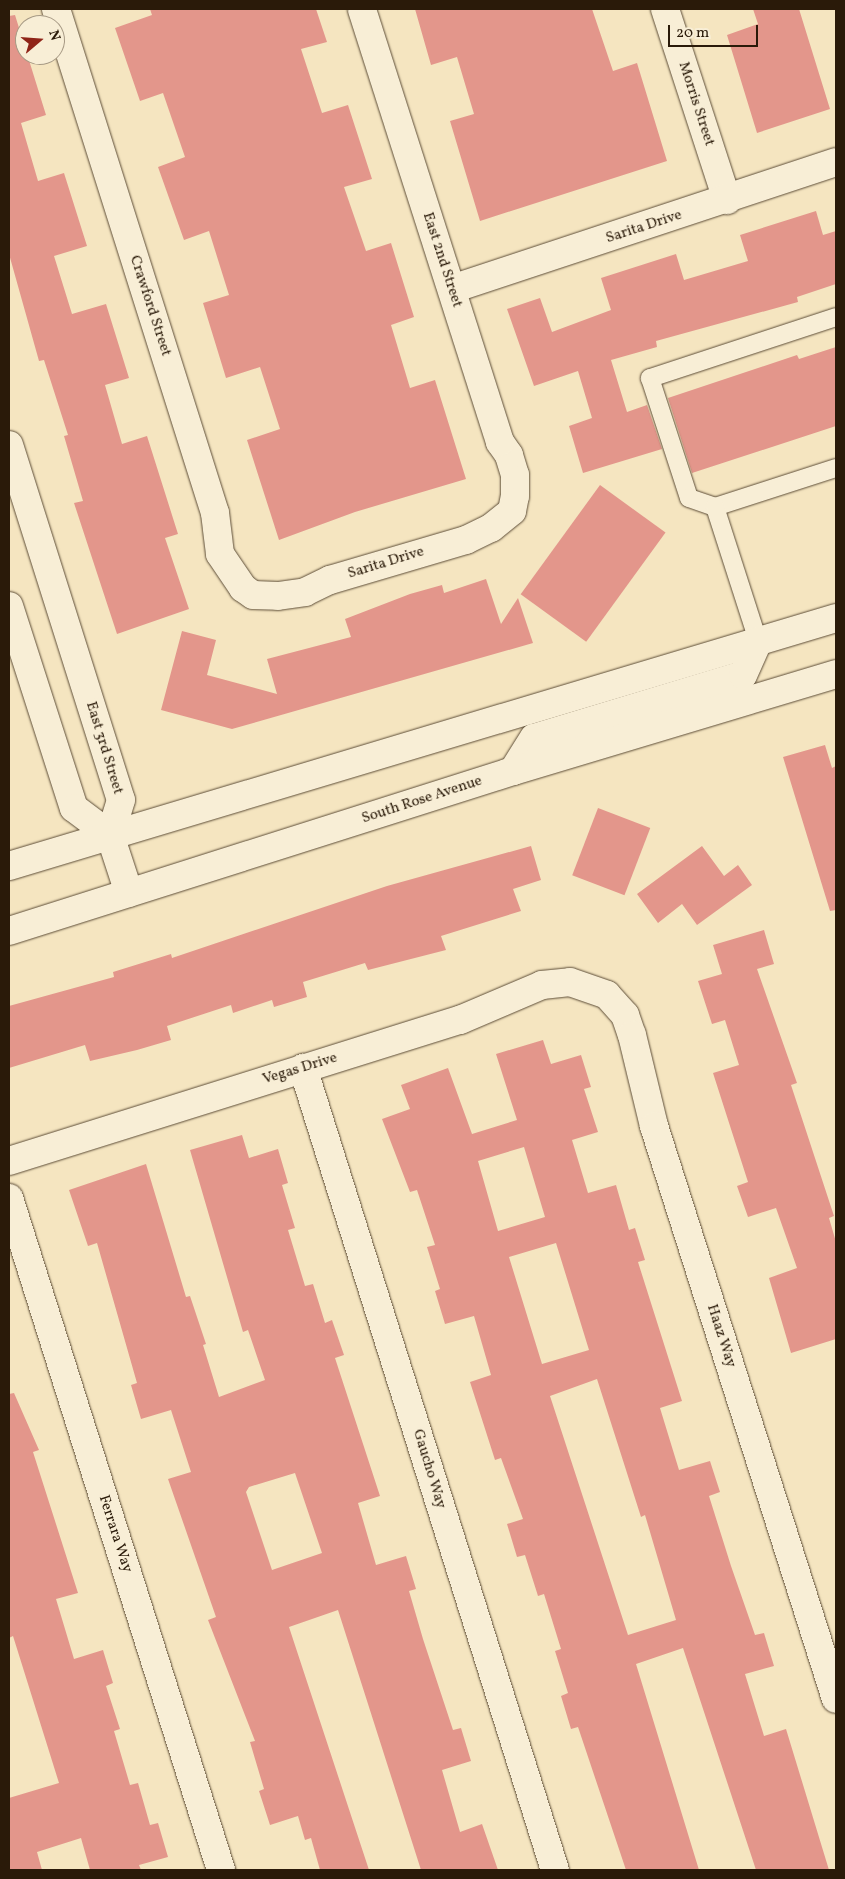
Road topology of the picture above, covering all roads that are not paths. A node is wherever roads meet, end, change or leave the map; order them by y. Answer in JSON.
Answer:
{"nodes":[{"id":1,"x":56,"y":9,"type":"edge"},
{"id":2,"x":362,"y":9,"type":"edge"},
{"id":3,"x":665,"y":9,"type":"edge"},
{"id":4,"x":836,"y":162,"type":"edge"},
{"id":5,"x":727,"y":200,"type":"junction"},
{"id":6,"x":452,"y":289,"type":"junction"},
{"id":7,"x":836,"y":317,"type":"edge"},
{"id":8,"x":9,"y":445,"type":"edge"},
{"id":9,"x":836,"y":468,"type":"edge"},
{"id":10,"x":716,"y":508,"type":"junction"},
{"id":11,"x":512,"y":511,"type":"joint"},
{"id":12,"x":253,"y":594,"type":"joint"},
{"id":13,"x":9,"y":606,"type":"edge"},
{"id":14,"x":836,"y":618,"type":"edge"},
{"id":15,"x":758,"y":641,"type":"junction"},
{"id":16,"x":836,"y":674,"type":"edge"},
{"id":17,"x":513,"y":771,"type":"junction"},
{"id":18,"x":110,"y":834,"type":"junction"},
{"id":19,"x":9,"y":866,"type":"edge"},
{"id":20,"x":129,"y":894,"type":"junction"},
{"id":21,"x":9,"y":931,"type":"edge"},
{"id":22,"x":591,"y":987,"type":"joint"},
{"id":23,"x":303,"y":1068,"type":"junction"},
{"id":24,"x":9,"y":1161,"type":"edge"},
{"id":25,"x":9,"y":1198,"type":"edge"},
{"id":26,"x":836,"y":1699,"type":"edge"},
{"id":27,"x":221,"y":1870,"type":"edge"},
{"id":28,"x":555,"y":1870,"type":"edge"}],
"edges":[{"from":1,"to":12,"type":"street","name":"Crawford Street"},
{"from":2,"to":6,"type":"street","name":"East 2nd Street"},
{"from":3,"to":5,"type":"street","name":"Morris Street"},
{"from":4,"to":5,"type":"street","name":"Sarita Drive"},
{"from":5,"to":6,"type":"street","name":"Sarita Drive"},
{"from":6,"to":11,"type":"street","name":"East 2nd Street"},
{"from":7,"to":10,"type":"lane"},
{"from":8,"to":18,"type":"street","name":"East 3rd Street"},
{"from":9,"to":10,"type":"lane"},
{"from":10,"to":15,"type":"lane"},
{"from":11,"to":12,"type":"street","name":"Sarita Drive"},
{"from":13,"to":18,"type":"street"},
{"from":14,"to":15,"type":"street"},
{"from":15,"to":17,"type":"street"},
{"from":15,"to":18,"type":"street"},
{"from":16,"to":17,"type":"street","name":"South Rose Avenue"},
{"from":17,"to":20,"type":"street","name":"South Rose Avenue"},
{"from":18,"to":19,"type":"street"},
{"from":18,"to":20,"type":"street"},
{"from":20,"to":21,"type":"street","name":"South Rose Avenue"},
{"from":22,"to":23,"type":"street","name":"Vegas Drive"},
{"from":22,"to":26,"type":"street","name":"Haaz Way"},
{"from":23,"to":24,"type":"street","name":"Vegas Drive"},
{"from":23,"to":28,"type":"street","name":"Gaucho Way"},
{"from":25,"to":27,"type":"street","name":"Ferrara Way"}]}
